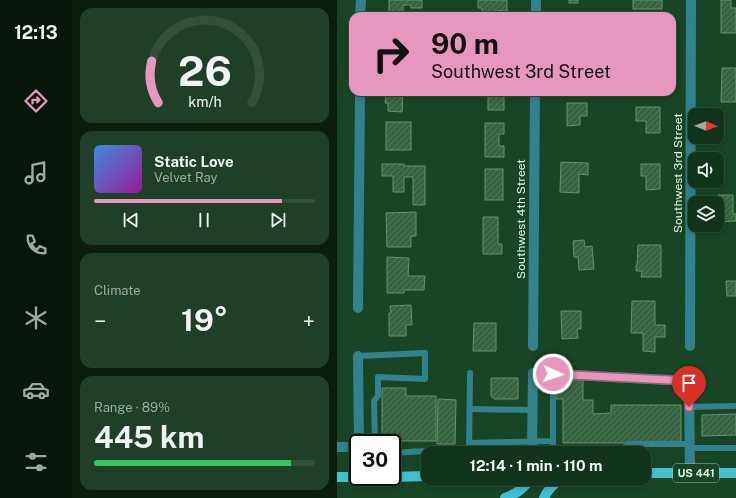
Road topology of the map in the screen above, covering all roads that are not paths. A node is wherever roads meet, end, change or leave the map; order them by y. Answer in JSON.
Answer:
{"nodes":[{"id":1,"x":361,"y":0,"type":"edge"},
{"id":2,"x":536,"y":0,"type":"edge"},
{"id":3,"x":691,"y":0,"type":"edge"},
{"id":4,"x":360,"y":12,"type":"edge"},
{"id":5,"x":535,"y":12,"type":"edge"},
{"id":6,"x":360,"y":96,"type":"edge"},
{"id":7,"x":535,"y":96,"type":"edge"},
{"id":8,"x":358,"y":308,"type":"dead end"},
{"id":9,"x":533,"y":346,"type":"dead end"},
{"id":10,"x":690,"y":346,"type":"dead end"},
{"id":11,"x":358,"y":356,"type":"joint"},
{"id":12,"x":470,"y":373,"type":"dead end"},
{"id":13,"x":553,"y":374,"type":"junction"},
{"id":14,"x":736,"y":406,"type":"edge"},
{"id":15,"x":689,"y":407,"type":"junction"},
{"id":16,"x":470,"y":409,"type":"junction"},
{"id":17,"x":533,"y":410,"type":"junction"},
{"id":18,"x":359,"y":434,"type":"edge"},
{"id":19,"x":375,"y":434,"type":"edge"},
{"id":20,"x":553,"y":441,"type":"junction"},
{"id":21,"x":532,"y":442,"type":"junction"},
{"id":22,"x":469,"y":443,"type":"joint"},
{"id":23,"x":532,"y":446,"type":"edge"},
{"id":24,"x":554,"y":446,"type":"edge"},
{"id":25,"x":627,"y":446,"type":"edge"},
{"id":26,"x":690,"y":446,"type":"junction"},
{"id":27,"x":337,"y":447,"type":"edge"},
{"id":28,"x":349,"y":447,"type":"edge"},
{"id":29,"x":736,"y":448,"type":"edge"},
{"id":30,"x":421,"y":452,"type":"edge"},
{"id":31,"x":401,"y":453,"type":"edge"},
{"id":32,"x":736,"y":472,"type":"edge"},
{"id":33,"x":651,"y":473,"type":"edge"},
{"id":34,"x":690,"y":473,"type":"junction"},
{"id":35,"x":421,"y":476,"type":"edge"},
{"id":36,"x":337,"y":477,"type":"edge"},
{"id":37,"x":349,"y":477,"type":"edge"},
{"id":38,"x":401,"y":477,"type":"edge"},
{"id":39,"x":525,"y":486,"type":"edge"},
{"id":40,"x":551,"y":486,"type":"edge"},
{"id":41,"x":505,"y":498,"type":"edge"},
{"id":42,"x":544,"y":498,"type":"edge"}],
"edges":[{"from":1,"to":4,"type":"street"},
{"from":2,"to":5,"type":"street"},
{"from":3,"to":10,"type":"street","name":"Southwest 3rd Street"},
{"from":6,"to":8,"type":"street"},
{"from":7,"to":9,"type":"street","name":"Southwest 4th Street"},
{"from":11,"to":18,"type":"street"},
{"from":11,"to":19,"type":"lane"},
{"from":12,"to":16,"type":"lane"},
{"from":13,"to":15,"type":"street"},
{"from":13,"to":17,"type":"street"},
{"from":13,"to":20,"type":"lane"},
{"from":14,"to":15,"type":"lane"},
{"from":15,"to":26,"type":"street"},
{"from":16,"to":17,"type":"lane"},
{"from":16,"to":22,"type":"lane"},
{"from":17,"to":21,"type":"street"},
{"from":20,"to":21,"type":"lane"},
{"from":20,"to":24,"type":"lane"},
{"from":21,"to":22,"type":"lane"},
{"from":21,"to":23,"type":"street"},
{"from":25,"to":26,"type":"lane"},
{"from":26,"to":29,"type":"lane"},
{"from":26,"to":34,"type":"street"},
{"from":27,"to":28,"type":"street"},
{"from":30,"to":31,"type":"lane"},
{"from":32,"to":34,"type":"main road","number":"US 441"},
{"from":33,"to":34,"type":"main road","number":"US 441"},
{"from":35,"to":38,"type":"main road"},
{"from":36,"to":37,"type":"main road"},
{"from":39,"to":41,"type":"main road"},
{"from":40,"to":42,"type":"main road"}]}
